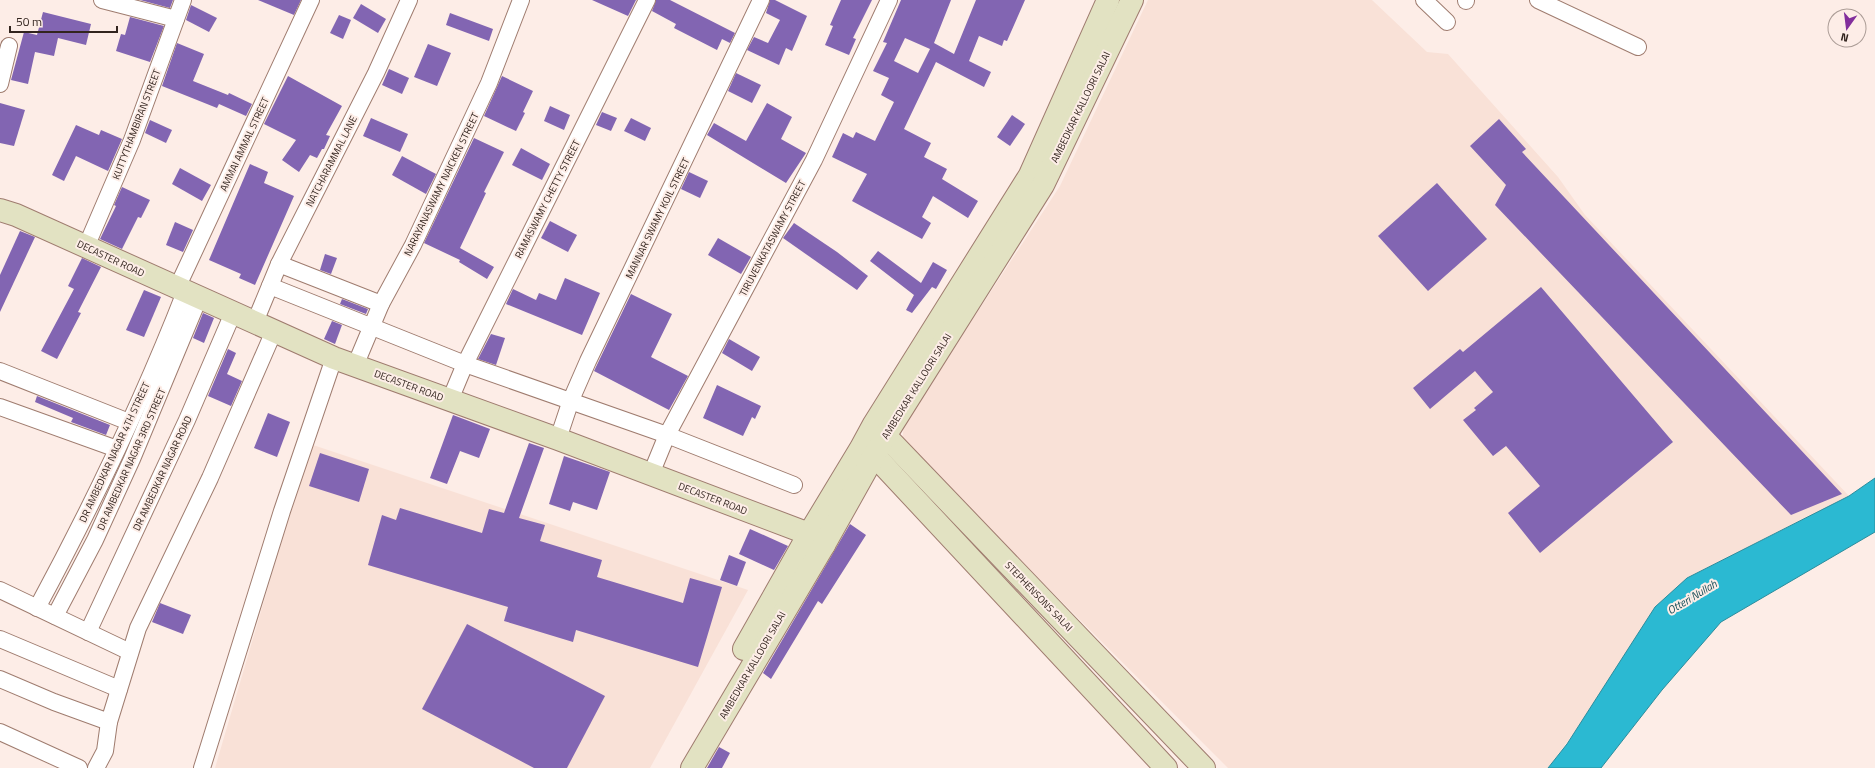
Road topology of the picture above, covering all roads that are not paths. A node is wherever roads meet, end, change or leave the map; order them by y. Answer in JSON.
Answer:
{"nodes":[{"id":1,"x":102,"y":0,"type":"edge"},
{"id":2,"x":183,"y":0,"type":"edge"},
{"id":3,"x":311,"y":0,"type":"edge"},
{"id":4,"x":409,"y":0,"type":"edge"},
{"id":5,"x":521,"y":0,"type":"edge"},
{"id":6,"x":647,"y":0,"type":"edge"},
{"id":7,"x":761,"y":0,"type":"edge"},
{"id":8,"x":889,"y":0,"type":"edge"},
{"id":9,"x":1108,"y":0,"type":"edge"},
{"id":10,"x":1132,"y":0,"type":"edge"},
{"id":11,"x":1424,"y":0,"type":"edge"},
{"id":12,"x":1538,"y":0,"type":"edge"},
{"id":13,"x":176,"y":19,"type":"junction"},
{"id":14,"x":1447,"y":22,"type":"dead end"},
{"id":15,"x":9,"y":46,"type":"dead end"},
{"id":16,"x":1638,"y":47,"type":"dead end"},
{"id":17,"x":0,"y":84,"type":"edge"},
{"id":18,"x":0,"y":210,"type":"edge"},
{"id":19,"x":86,"y":247,"type":"junction"},
{"id":20,"x":279,"y":264,"type":"junction"},
{"id":21,"x":270,"y":286,"type":"junction"},
{"id":22,"x":187,"y":293,"type":"junction"},
{"id":23,"x":381,"y":304,"type":"junction"},
{"id":24,"x":233,"y":313,"type":"junction"},
{"id":25,"x":264,"y":326,"type":"junction"},
{"id":26,"x":370,"y":326,"type":"junction"},
{"id":27,"x":334,"y":358,"type":"junction"},
{"id":28,"x":465,"y":364,"type":"junction"},
{"id":29,"x":355,"y":366,"type":"junction"},
{"id":30,"x":0,"y":371,"type":"edge"},
{"id":31,"x":450,"y":400,"type":"junction"},
{"id":32,"x":571,"y":400,"type":"junction"},
{"id":33,"x":0,"y":407,"type":"edge"},
{"id":34,"x":129,"y":422,"type":"junction"},
{"id":35,"x":879,"y":430,"type":"junction"},
{"id":36,"x":667,"y":435,"type":"junction"},
{"id":37,"x":558,"y":439,"type":"junction"},
{"id":38,"x":117,"y":449,"type":"junction"},
{"id":39,"x":868,"y":452,"type":"junction"},
{"id":40,"x":651,"y":474,"type":"junction"},
{"id":41,"x":794,"y":485,"type":"dead end"},
{"id":42,"x":817,"y":539,"type":"junction"},
{"id":43,"x":0,"y":590,"type":"edge"},
{"id":44,"x":37,"y":608,"type":"junction"},
{"id":45,"x":54,"y":616,"type":"junction"},
{"id":46,"x":88,"y":632,"type":"junction"},
{"id":47,"x":0,"y":638,"type":"edge"},
{"id":48,"x":130,"y":652,"type":"junction"},
{"id":49,"x":0,"y":679,"type":"edge"},
{"id":50,"x":119,"y":689,"type":"junction"},
{"id":51,"x":109,"y":722,"type":"junction"},
{"id":52,"x":0,"y":732,"type":"edge"},
{"id":53,"x":79,"y":768,"type":"edge"},
{"id":54,"x":96,"y":768,"type":"edge"},
{"id":55,"x":202,"y":768,"type":"edge"},
{"id":56,"x":677,"y":768,"type":"edge"},
{"id":57,"x":692,"y":768,"type":"edge"},
{"id":58,"x":1166,"y":768,"type":"edge"},
{"id":59,"x":1204,"y":768,"type":"edge"}],
"edges":[{"from":1,"to":13,"type":"street"},
{"from":2,"to":13,"type":"street","name":"KUTTYTHAMBIRAN STREET"},
{"from":3,"to":22,"type":"street","name":"AMMAI AMMAL STREET"},
{"from":4,"to":20,"type":"street","name":"NATCHARAMMAL LANE"},
{"from":5,"to":23,"type":"street","name":"NARAYANASWAMY NAICKEN STREET"},
{"from":6,"to":28,"type":"street","name":"RAMASWAMY CHETTY STREET"},
{"from":7,"to":32,"type":"street","name":"MANNAR SWAMY KOIL STREET"},
{"from":8,"to":36,"type":"street","name":"TIRUVENKATASWAMY STREET"},
{"from":9,"to":35,"type":"main road","name":"AMBEDKAR KALLOORI SALAI"},
{"from":10,"to":35,"type":"main road","name":"AMBEDKAR KALLOORI SALAI"},
{"from":11,"to":14,"type":"street"},
{"from":12,"to":16,"type":"street"},
{"from":13,"to":19,"type":"street","name":"KUTTYTHAMBIRAN STREET"},
{"from":15,"to":17,"type":"street"},
{"from":18,"to":19,"type":"main road","name":"DECASTER ROAD"},
{"from":19,"to":22,"type":"main road","name":"DECASTER ROAD"},
{"from":20,"to":21,"type":"street","name":"NATCHARAMMAL LANE"},
{"from":20,"to":23,"type":"street"},
{"from":21,"to":25,"type":"street","name":"NATCHARAMMAL LANE"},
{"from":21,"to":26,"type":"street"},
{"from":22,"to":24,"type":"main road","name":"DECASTER ROAD"},
{"from":22,"to":34,"type":"street","name":"DR AMBEDKAR NAGAR 4TH STREET"},
{"from":22,"to":45,"type":"street","name":"DR AMBEDKAR NAGAR 3RD STREET"},
{"from":23,"to":26,"type":"street","name":"NARAYANASWAMY NAICKEN STREET"},
{"from":24,"to":25,"type":"main road","name":"DECASTER ROAD"},
{"from":24,"to":46,"type":"street","name":"DR AMBEDKAR NAGAR ROAD"},
{"from":25,"to":27,"type":"main road","name":"DECASTER ROAD"},
{"from":25,"to":48,"type":"street","name":"NATCHARAMMAL LANE"},
{"from":26,"to":28,"type":"street"},
{"from":26,"to":29,"type":"street","name":"NARAYANASWAMY NAICKEN STREET"},
{"from":27,"to":29,"type":"main road","name":"DECASTER ROAD"},
{"from":27,"to":55,"type":"street"},
{"from":28,"to":31,"type":"street","name":"RAMASWAMY CHETTY STREET"},
{"from":28,"to":32,"type":"street"},
{"from":29,"to":31,"type":"main road","name":"DECASTER ROAD"},
{"from":30,"to":34,"type":"street"},
{"from":31,"to":37,"type":"main road","name":"DECASTER ROAD"},
{"from":32,"to":36,"type":"street"},
{"from":32,"to":37,"type":"street","name":"MANNAR SWAMY KOIL STREET"},
{"from":33,"to":38,"type":"street"},
{"from":34,"to":38,"type":"street","name":"DR AMBEDKAR NAGAR 4TH STREET"},
{"from":35,"to":39,"type":"main road","name":"AMBEDKAR KALLOORI SALAI"},
{"from":35,"to":59,"type":"main road","name":"STEPHENSONS SALAI"},
{"from":36,"to":40,"type":"street","name":"TIRUVENKATASWAMY STREET"},
{"from":36,"to":41,"type":"street"},
{"from":37,"to":40,"type":"main road","name":"DECASTER ROAD"},
{"from":38,"to":44,"type":"street","name":"DR AMBEDKAR NAGAR 4TH STREET"},
{"from":39,"to":42,"type":"main road","name":"AMBEDKAR KALLOORI SALAI"},
{"from":39,"to":58,"type":"main road"},
{"from":40,"to":42,"type":"main road","name":"DECASTER ROAD"},
{"from":42,"to":56,"type":"main road","name":"AMBEDKAR KALLOORI SALAI"},
{"from":42,"to":57,"type":"main road","name":"AMBEDKAR KALLOORI SALAI"},
{"from":43,"to":44,"type":"street"},
{"from":44,"to":45,"type":"street"},
{"from":45,"to":46,"type":"street"},
{"from":46,"to":48,"type":"street"},
{"from":47,"to":50,"type":"street"},
{"from":48,"to":50,"type":"street","name":"NATCHARAMMAL LANE"},
{"from":49,"to":51,"type":"street"},
{"from":50,"to":51,"type":"street","name":"NATCHARAMMAL LANE"},
{"from":51,"to":54,"type":"street","name":"NATCHARAMMAL LANE"},
{"from":52,"to":53,"type":"street"}]}
